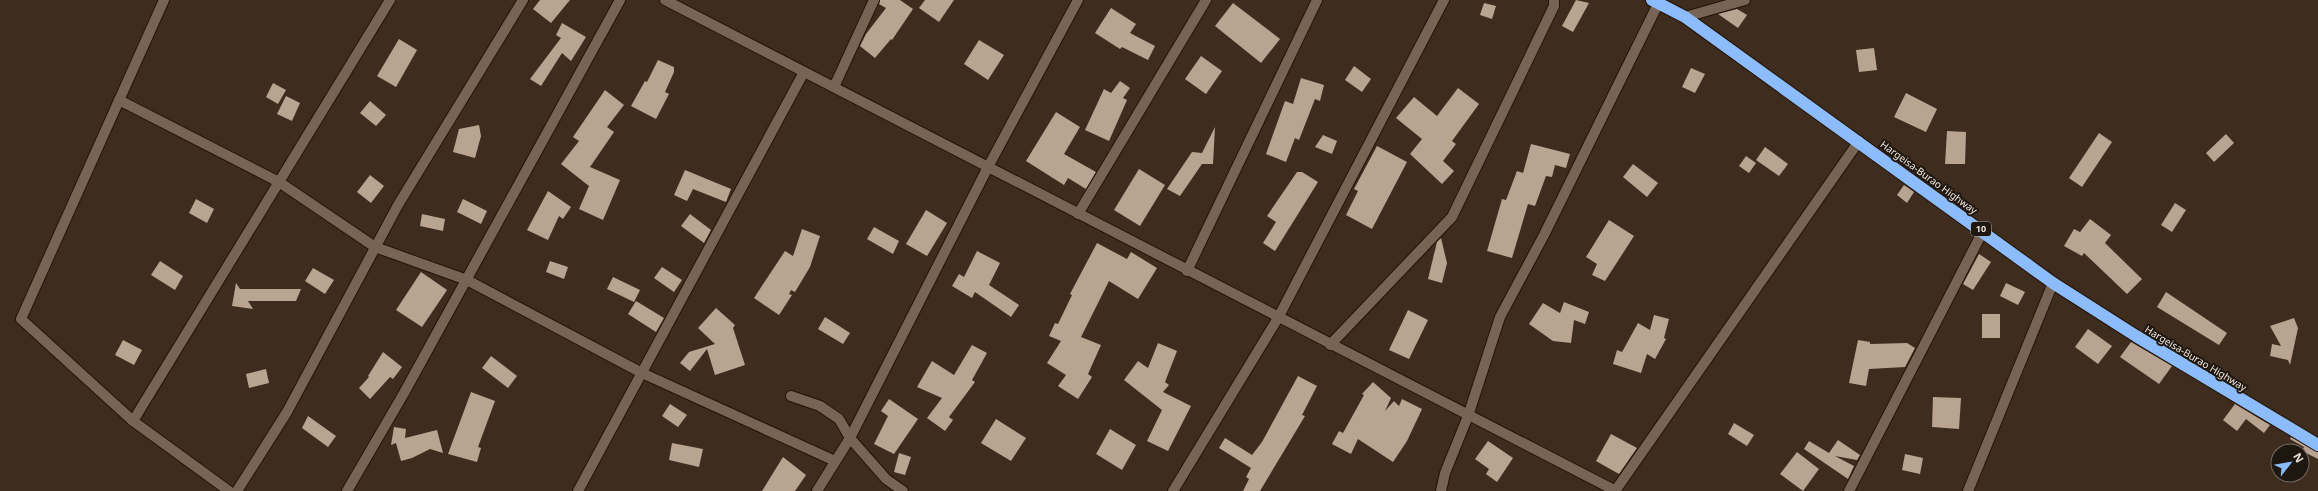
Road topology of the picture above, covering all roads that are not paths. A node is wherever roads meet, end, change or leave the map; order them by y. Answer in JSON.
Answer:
{"nodes":[{"id":1,"x":164,"y":0,"type":"edge"},
{"id":2,"x":390,"y":0,"type":"edge"},
{"id":3,"x":523,"y":0,"type":"edge"},
{"id":4,"x":620,"y":0,"type":"edge"},
{"id":5,"x":665,"y":0,"type":"edge"},
{"id":6,"x":874,"y":0,"type":"edge"},
{"id":7,"x":1078,"y":0,"type":"edge"},
{"id":8,"x":1206,"y":0,"type":"edge"},
{"id":9,"x":1317,"y":0,"type":"edge"},
{"id":10,"x":1444,"y":0,"type":"edge"},
{"id":11,"x":1554,"y":0,"type":"edge"},
{"id":12,"x":1745,"y":0,"type":"edge"},
{"id":13,"x":1655,"y":2,"type":"edge"},
{"id":14,"x":1685,"y":17,"type":"junction"},
{"id":15,"x":804,"y":72,"type":"junction"},
{"id":16,"x":834,"y":87,"type":"junction"},
{"id":17,"x":119,"y":100,"type":"junction"},
{"id":18,"x":1859,"y":141,"type":"junction"},
{"id":19,"x":988,"y":167,"type":"junction"},
{"id":20,"x":278,"y":182,"type":"junction"},
{"id":21,"x":1078,"y":214,"type":"junction"},
{"id":22,"x":1983,"y":230,"type":"junction"},
{"id":23,"x":375,"y":247,"type":"junction"},
{"id":24,"x":1187,"y":271,"type":"junction"},
{"id":25,"x":467,"y":280,"type":"junction"},
{"id":26,"x":2053,"y":283,"type":"junction"},
{"id":27,"x":1278,"y":318,"type":"junction"},
{"id":28,"x":1330,"y":345,"type":"junction"},
{"id":29,"x":642,"y":373,"type":"junction"},
{"id":30,"x":791,"y":396,"type":"dead end"},
{"id":31,"x":1468,"y":416,"type":"junction"},
{"id":32,"x":133,"y":421,"type":"junction"},
{"id":33,"x":850,"y":438,"type":"junction"},
{"id":34,"x":2318,"y":445,"type":"edge"},
{"id":35,"x":835,"y":461,"type":"junction"},
{"id":36,"x":229,"y":491,"type":"edge"},
{"id":37,"x":237,"y":491,"type":"edge"},
{"id":38,"x":347,"y":491,"type":"edge"},
{"id":39,"x":578,"y":491,"type":"edge"},
{"id":40,"x":817,"y":491,"type":"edge"},
{"id":41,"x":904,"y":491,"type":"edge"},
{"id":42,"x":1173,"y":491,"type":"edge"},
{"id":43,"x":1441,"y":491,"type":"edge"},
{"id":44,"x":1616,"y":491,"type":"edge"},
{"id":45,"x":1849,"y":491,"type":"edge"},
{"id":46,"x":1968,"y":491,"type":"edge"}],
"edges":[{"from":1,"to":17,"type":"street"},
{"from":2,"to":20,"type":"street"},
{"from":3,"to":23,"type":"street"},
{"from":4,"to":25,"type":"street"},
{"from":5,"to":15,"type":"street"},
{"from":6,"to":16,"type":"street"},
{"from":7,"to":19,"type":"street"},
{"from":8,"to":21,"type":"street"},
{"from":9,"to":24,"type":"street"},
{"from":10,"to":27,"type":"street"},
{"from":11,"to":28,"type":"street"},
{"from":12,"to":14,"type":"street"},
{"from":13,"to":14,"type":"highway","name":"Hargeisa-Burao Highway","number":"10"},
{"from":13,"to":31,"type":"street"},
{"from":14,"to":18,"type":"highway","name":"Hargeisa-Burao Highway","number":"10"},
{"from":15,"to":16,"type":"street"},
{"from":15,"to":29,"type":"street"},
{"from":16,"to":19,"type":"street"},
{"from":17,"to":20,"type":"street"},
{"from":17,"to":32,"type":"street"},
{"from":18,"to":22,"type":"highway","name":"Hargeisa-Burao Highway","number":"10"},
{"from":18,"to":44,"type":"street"},
{"from":19,"to":21,"type":"street"},
{"from":19,"to":33,"type":"street"},
{"from":20,"to":23,"type":"street"},
{"from":20,"to":32,"type":"street"},
{"from":21,"to":24,"type":"street"},
{"from":22,"to":26,"type":"highway","name":"Hargeisa-Burao Highway","number":"10"},
{"from":22,"to":45,"type":"street"},
{"from":23,"to":25,"type":"street"},
{"from":23,"to":37,"type":"street"},
{"from":24,"to":27,"type":"street"},
{"from":25,"to":29,"type":"street"},
{"from":25,"to":38,"type":"street"},
{"from":26,"to":34,"type":"highway","name":"Hargeisa-Burao Highway","number":"10"},
{"from":26,"to":46,"type":"street"},
{"from":27,"to":28,"type":"street"},
{"from":27,"to":42,"type":"street"},
{"from":28,"to":31,"type":"street"},
{"from":29,"to":35,"type":"street"},
{"from":29,"to":39,"type":"street"},
{"from":30,"to":33,"type":"street"},
{"from":31,"to":43,"type":"street"},
{"from":31,"to":44,"type":"street"},
{"from":32,"to":36,"type":"street"},
{"from":33,"to":35,"type":"street"},
{"from":33,"to":41,"type":"street"},
{"from":35,"to":40,"type":"street"}]}
